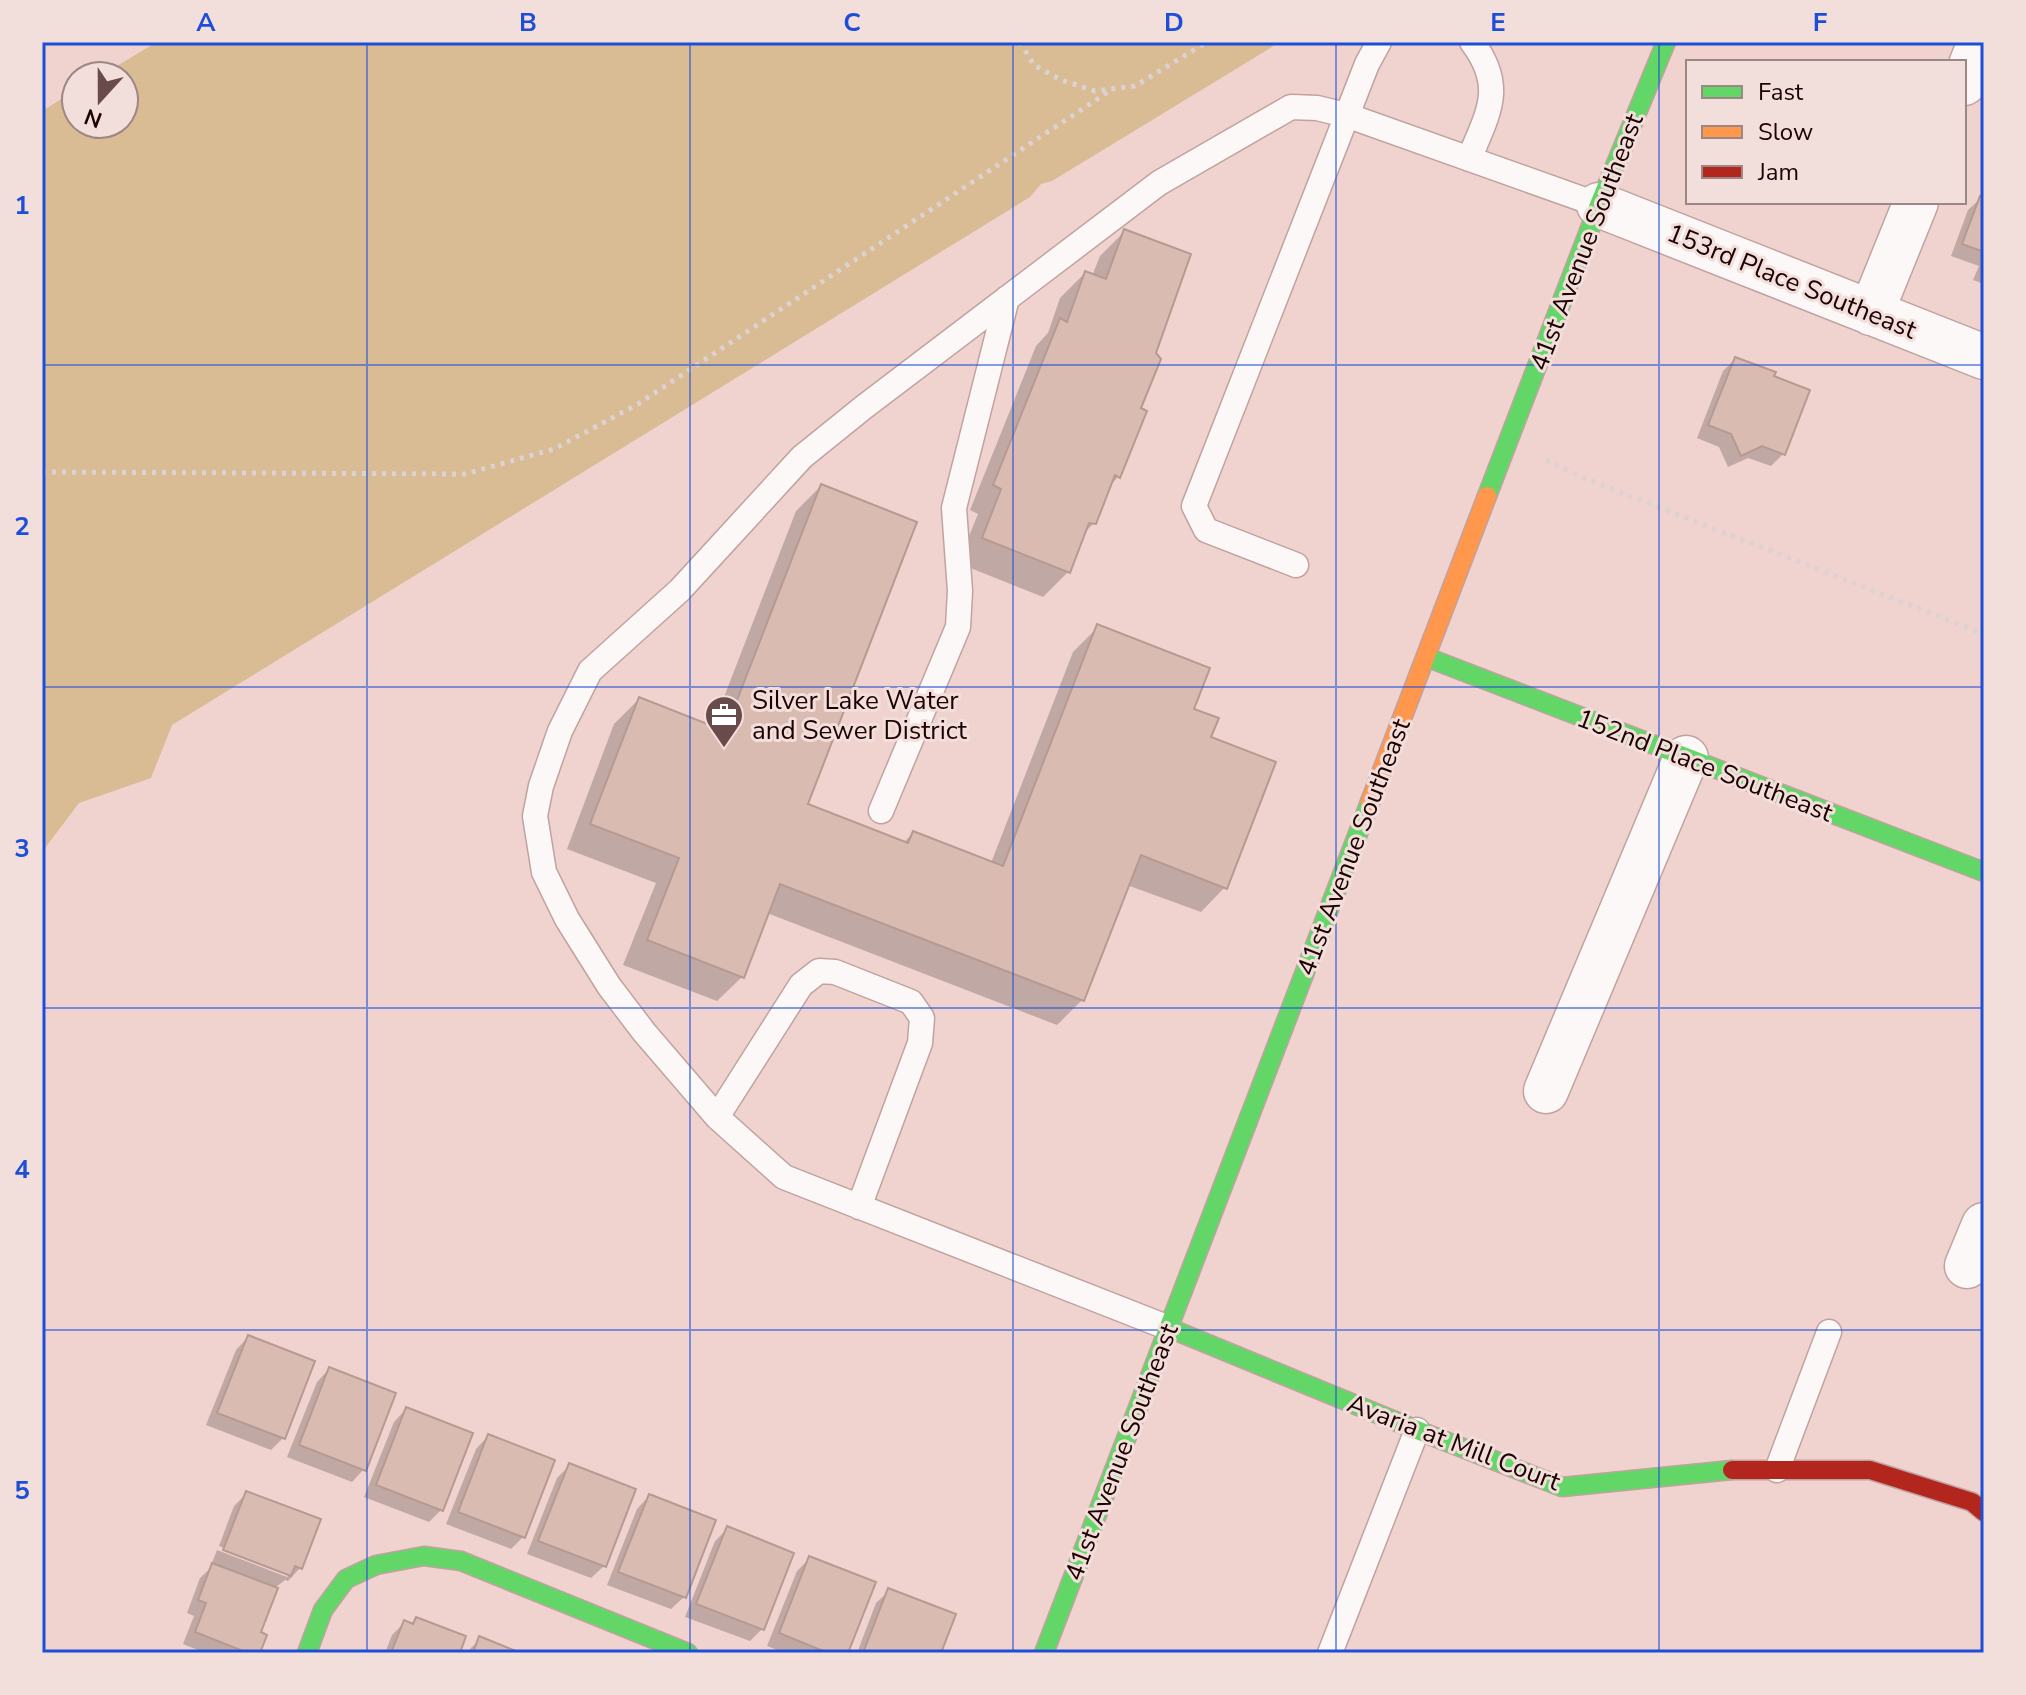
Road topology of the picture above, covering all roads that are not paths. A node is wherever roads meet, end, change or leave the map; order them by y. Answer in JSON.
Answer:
{"nodes":[{"id":1,"x":1379,"y":42,"type":"edge"},
{"id":2,"x":1472,"y":42,"type":"edge"},
{"id":3,"x":1666,"y":42,"type":"edge"},
{"id":4,"x":1980,"y":42,"type":"edge"},
{"id":5,"x":1966,"y":78,"type":"edge"},
{"id":6,"x":1346,"y":115,"type":"junction"},
{"id":7,"x":1469,"y":159,"type":"junction"},
{"id":8,"x":1915,"y":204,"type":"edge"},
{"id":9,"x":1599,"y":205,"type":"junction"},
{"id":10,"x":1007,"y":298,"type":"junction"},
{"id":11,"x":1871,"y":313,"type":"junction"},
{"id":12,"x":1984,"y":357,"type":"edge"},
{"id":13,"x":1296,"y":565,"type":"dead end"},
{"id":14,"x":1426,"y":657,"type":"junction"},
{"id":15,"x":1686,"y":758,"type":"junction"},
{"id":16,"x":881,"y":811,"type":"dead end"},
{"id":17,"x":1984,"y":872,"type":"edge"},
{"id":18,"x":1546,"y":1091,"type":"dead end"},
{"id":19,"x":717,"y":1117,"type":"junction"},
{"id":20,"x":859,"y":1207,"type":"junction"},
{"id":21,"x":1984,"y":1225,"type":"edge"},
{"id":22,"x":1967,"y":1266,"type":"dead end"},
{"id":23,"x":1169,"y":1328,"type":"junction"},
{"id":24,"x":1829,"y":1332,"type":"dead end"},
{"id":25,"x":1417,"y":1430,"type":"junction"},
{"id":26,"x":1777,"y":1470,"type":"junction"},
{"id":27,"x":1984,"y":1512,"type":"edge"},
{"id":28,"x":307,"y":1653,"type":"edge"},
{"id":29,"x":688,"y":1653,"type":"edge"},
{"id":30,"x":1044,"y":1653,"type":"edge"},
{"id":31,"x":1330,"y":1653,"type":"edge"}],
"edges":[{"from":1,"to":6,"type":"lane"},
{"from":2,"to":7,"type":"lane"},
{"from":3,"to":9,"type":"street","name":"41st Avenue Southeast"},
{"from":4,"to":5,"type":"street"},
{"from":6,"to":7,"type":"lane"},
{"from":6,"to":10,"type":"lane"},
{"from":6,"to":13,"type":"lane"},
{"from":7,"to":9,"type":"lane"},
{"from":8,"to":11,"type":"street"},
{"from":9,"to":11,"type":"street","name":"153rd Place Southeast"},
{"from":9,"to":14,"type":"street","name":"41st Avenue Southeast"},
{"from":10,"to":16,"type":"lane"},
{"from":10,"to":19,"type":"lane"},
{"from":11,"to":12,"type":"street","name":"153rd Place Southeast"},
{"from":14,"to":15,"type":"street","name":"152nd Place Southeast"},
{"from":14,"to":23,"type":"street","name":"41st Avenue Southeast"},
{"from":15,"to":17,"type":"street","name":"152nd Place Southeast"},
{"from":15,"to":18,"type":"street"},
{"from":19,"to":20,"type":"lane"},
{"from":19,"to":20,"type":"lane"},
{"from":20,"to":23,"type":"lane"},
{"from":21,"to":22,"type":"street"},
{"from":23,"to":25,"type":"street","name":"Avaria at Mill Court"},
{"from":23,"to":30,"type":"street","name":"41st Avenue Southeast"},
{"from":24,"to":26,"type":"lane"},
{"from":25,"to":26,"type":"street","name":"Avaria at Mill Court"},
{"from":25,"to":31,"type":"lane"},
{"from":26,"to":27,"type":"street","name":"Avaria at Mill Court"},
{"from":28,"to":29,"type":"street"}]}
